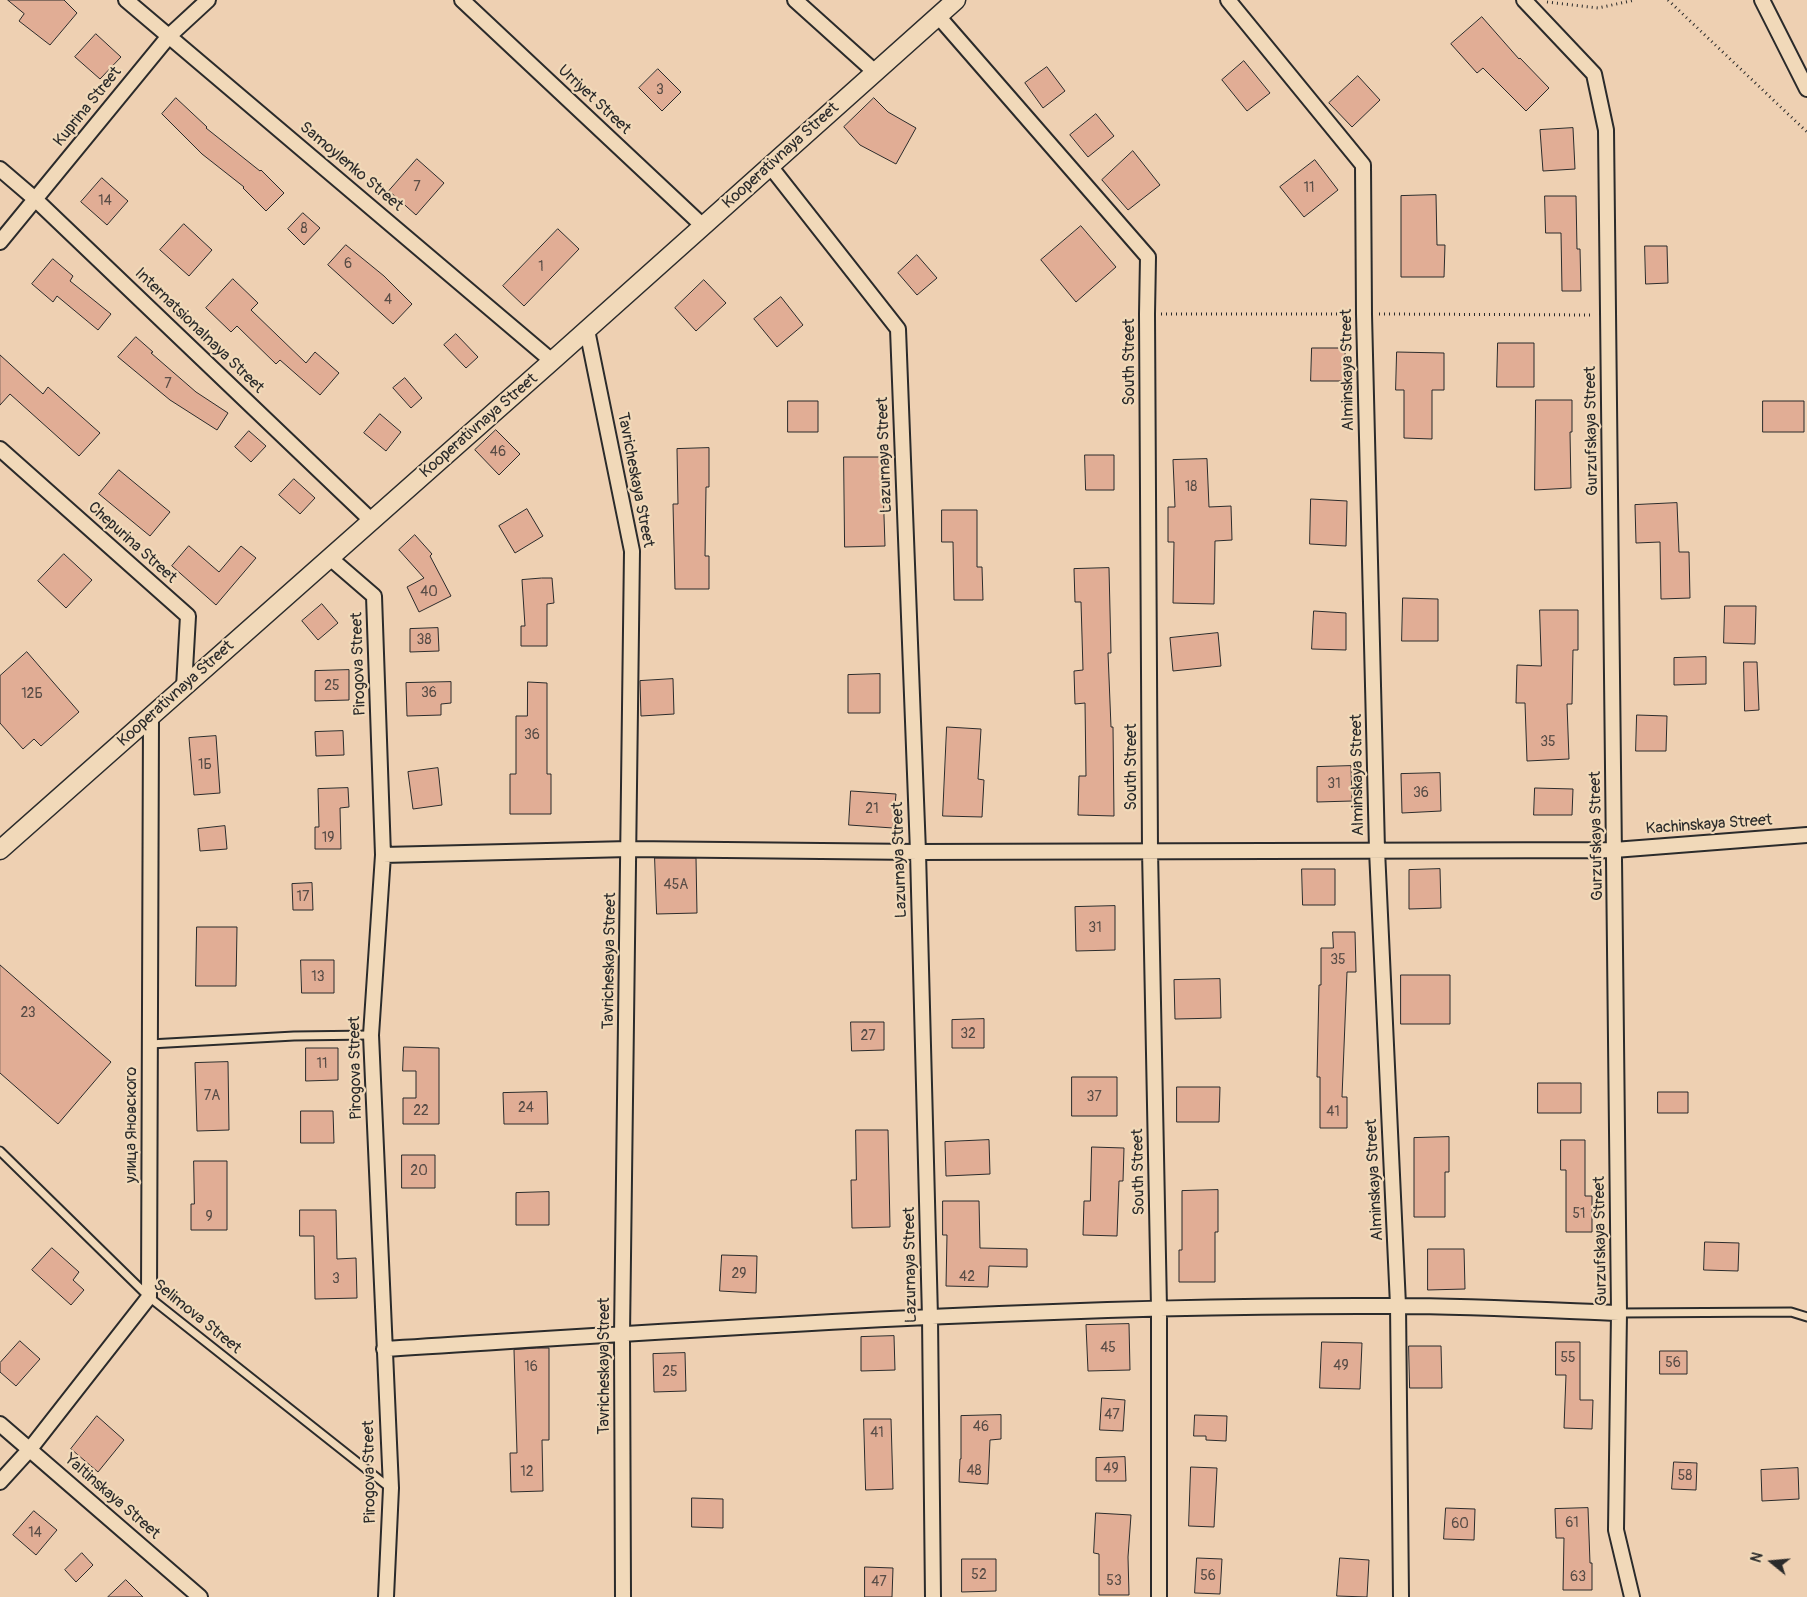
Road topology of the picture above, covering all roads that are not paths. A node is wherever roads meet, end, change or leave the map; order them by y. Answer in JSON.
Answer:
{"nodes":[{"id":1,"x":126,"y":0,"type":"edge"},
{"id":2,"x":208,"y":0,"type":"edge"},
{"id":3,"x":462,"y":0,"type":"edge"},
{"id":4,"x":795,"y":0,"type":"edge"},
{"id":5,"x":956,"y":0,"type":"edge"},
{"id":6,"x":1228,"y":0,"type":"edge"},
{"id":7,"x":1524,"y":0,"type":"edge"},
{"id":8,"x":1762,"y":0,"type":"edge"},
{"id":9,"x":938,"y":16,"type":"junction"},
{"id":10,"x":169,"y":36,"type":"junction"},
{"id":11,"x":875,"y":72,"type":"junction"},
{"id":12,"x":1807,"y":88,"type":"edge"},
{"id":13,"x":770,"y":166,"type":"junction"},
{"id":14,"x":0,"y":169,"type":"edge"},
{"id":15,"x":36,"y":199,"type":"junction"},
{"id":16,"x":703,"y":226,"type":"junction"},
{"id":17,"x":0,"y":242,"type":"edge"},
{"id":18,"x":587,"y":330,"type":"junction"},
{"id":19,"x":552,"y":361,"type":"junction"},
{"id":20,"x":0,"y":449,"type":"edge"},
{"id":21,"x":372,"y":521,"type":"junction"},
{"id":22,"x":330,"y":558,"type":"junction"},
{"id":23,"x":184,"y":687,"type":"junction"},
{"id":24,"x":151,"y":716,"type":"junction"},
{"id":25,"x":1807,"y":835,"type":"edge"},
{"id":26,"x":629,"y":849,"type":"junction"},
{"id":27,"x":0,"y":850,"type":"edge"},
{"id":28,"x":1150,"y":850,"type":"junction"},
{"id":29,"x":1377,"y":850,"type":"junction"},
{"id":30,"x":1614,"y":850,"type":"junction"},
{"id":31,"x":918,"y":852,"type":"junction"},
{"id":32,"x":383,"y":856,"type":"junction"},
{"id":33,"x":371,"y":1035,"type":"junction"},
{"id":34,"x":150,"y":1044,"type":"junction"},
{"id":35,"x":0,"y":1152,"type":"edge"},
{"id":36,"x":149,"y":1297,"type":"junction"},
{"id":37,"x":1398,"y":1306,"type":"junction"},
{"id":38,"x":1160,"y":1308,"type":"junction"},
{"id":39,"x":1619,"y":1313,"type":"junction"},
{"id":40,"x":930,"y":1317,"type":"junction"},
{"id":41,"x":1807,"y":1318,"type":"edge"},
{"id":42,"x":622,"y":1334,"type":"junction"},
{"id":43,"x":384,"y":1349,"type":"junction"},
{"id":44,"x":0,"y":1424,"type":"edge"},
{"id":45,"x":30,"y":1449,"type":"junction"},
{"id":46,"x":0,"y":1482,"type":"edge"},
{"id":47,"x":391,"y":1488,"type":"junction"},
{"id":48,"x":200,"y":1597,"type":"edge"},
{"id":49,"x":386,"y":1597,"type":"edge"},
{"id":50,"x":623,"y":1597,"type":"edge"},
{"id":51,"x":933,"y":1597,"type":"edge"},
{"id":52,"x":1159,"y":1597,"type":"edge"},
{"id":53,"x":1401,"y":1597,"type":"edge"},
{"id":54,"x":1632,"y":1597,"type":"edge"}],
"edges":[{"from":1,"to":10,"type":"street","name":"Samoylenko Street"},
{"from":2,"to":10,"type":"street","name":"Kuprina Street"},
{"from":3,"to":16,"type":"street","name":"Urriyet Street"},
{"from":4,"to":11,"type":"street"},
{"from":5,"to":9,"type":"street","name":"Kooperativnaya Street"},
{"from":6,"to":29,"type":"street","name":"Alminskaya Street"},
{"from":7,"to":30,"type":"street","name":"Gurzufskaya Street"},
{"from":8,"to":12,"type":"street"},
{"from":9,"to":11,"type":"street","name":"Kooperativnaya Street"},
{"from":9,"to":28,"type":"street","name":"South Street"},
{"from":10,"to":15,"type":"street","name":"Kuprina Street"},
{"from":10,"to":19,"type":"street","name":"Samoylenko Street"},
{"from":11,"to":13,"type":"street","name":"Kooperativnaya Street"},
{"from":13,"to":16,"type":"street","name":"Kooperativnaya Street"},
{"from":13,"to":31,"type":"street","name":"Lazurnaya Street"},
{"from":14,"to":15,"type":"street","name":"Internatsionalnaya Street"},
{"from":15,"to":17,"type":"street","name":"Kuprina Street"},
{"from":15,"to":21,"type":"street","name":"Internatsionalnaya Street"},
{"from":16,"to":18,"type":"street","name":"Kooperativnaya Street"},
{"from":18,"to":19,"type":"street","name":"Kooperativnaya Street"},
{"from":18,"to":26,"type":"street","name":"Tavricheskaya Street"},
{"from":19,"to":21,"type":"street","name":"Kooperativnaya Street"},
{"from":20,"to":23,"type":"street","name":"Chepurina Street"},
{"from":21,"to":22,"type":"street","name":"Kooperativnaya Street"},
{"from":22,"to":23,"type":"street","name":"Kooperativnaya Street"},
{"from":22,"to":32,"type":"street","name":"Pirogova Street"},
{"from":23,"to":24,"type":"street","name":"Kooperativnaya Street"},
{"from":24,"to":27,"type":"street","name":"Kooperativnaya Street"},
{"from":24,"to":34,"type":"street","name":"улица Яновского"},
{"from":25,"to":30,"type":"street","name":"Kachinskaya Street"},
{"from":26,"to":31,"type":"street","name":"Kachinskaya Street"},
{"from":26,"to":32,"type":"street","name":"Kachinskaya Street"},
{"from":26,"to":42,"type":"street","name":"Tavricheskaya Street"},
{"from":28,"to":29,"type":"street","name":"Kachinskaya Street"},
{"from":28,"to":31,"type":"street","name":"Kachinskaya Street"},
{"from":28,"to":38,"type":"street","name":"South Street"},
{"from":29,"to":30,"type":"street","name":"Kachinskaya Street"},
{"from":29,"to":37,"type":"street","name":"Alminskaya Street"},
{"from":30,"to":39,"type":"street","name":"Gurzufskaya Street"},
{"from":31,"to":40,"type":"street","name":"Lazurnaya Street"},
{"from":32,"to":33,"type":"street","name":"Pirogova Street"},
{"from":33,"to":34,"type":"lane"},
{"from":33,"to":43,"type":"street","name":"Pirogova Street"},
{"from":34,"to":36,"type":"street","name":"улица Яновского"},
{"from":35,"to":36,"type":"lane","name":"Selimova Street"},
{"from":36,"to":45,"type":"street"},
{"from":36,"to":47,"type":"lane","name":"Selimova Street"},
{"from":37,"to":38,"type":"street"},
{"from":37,"to":39,"type":"street"},
{"from":37,"to":53,"type":"street","name":"Alminskaya Street"},
{"from":38,"to":40,"type":"street"},
{"from":38,"to":52,"type":"street","name":"South Street"},
{"from":39,"to":41,"type":"lane"},
{"from":39,"to":54,"type":"street","name":"Gurzufskaya Street"},
{"from":40,"to":42,"type":"street"},
{"from":40,"to":51,"type":"street","name":"Lazurnaya Street"},
{"from":42,"to":43,"type":"street"},
{"from":42,"to":50,"type":"street","name":"Tavricheskaya Street"},
{"from":43,"to":47,"type":"street","name":"Pirogova Street"},
{"from":44,"to":45,"type":"street","name":"Yaltinskaya Street"},
{"from":45,"to":46,"type":"street"},
{"from":45,"to":48,"type":"street","name":"Yaltinskaya Street"},
{"from":47,"to":49,"type":"street","name":"Pirogova Street"}]}
